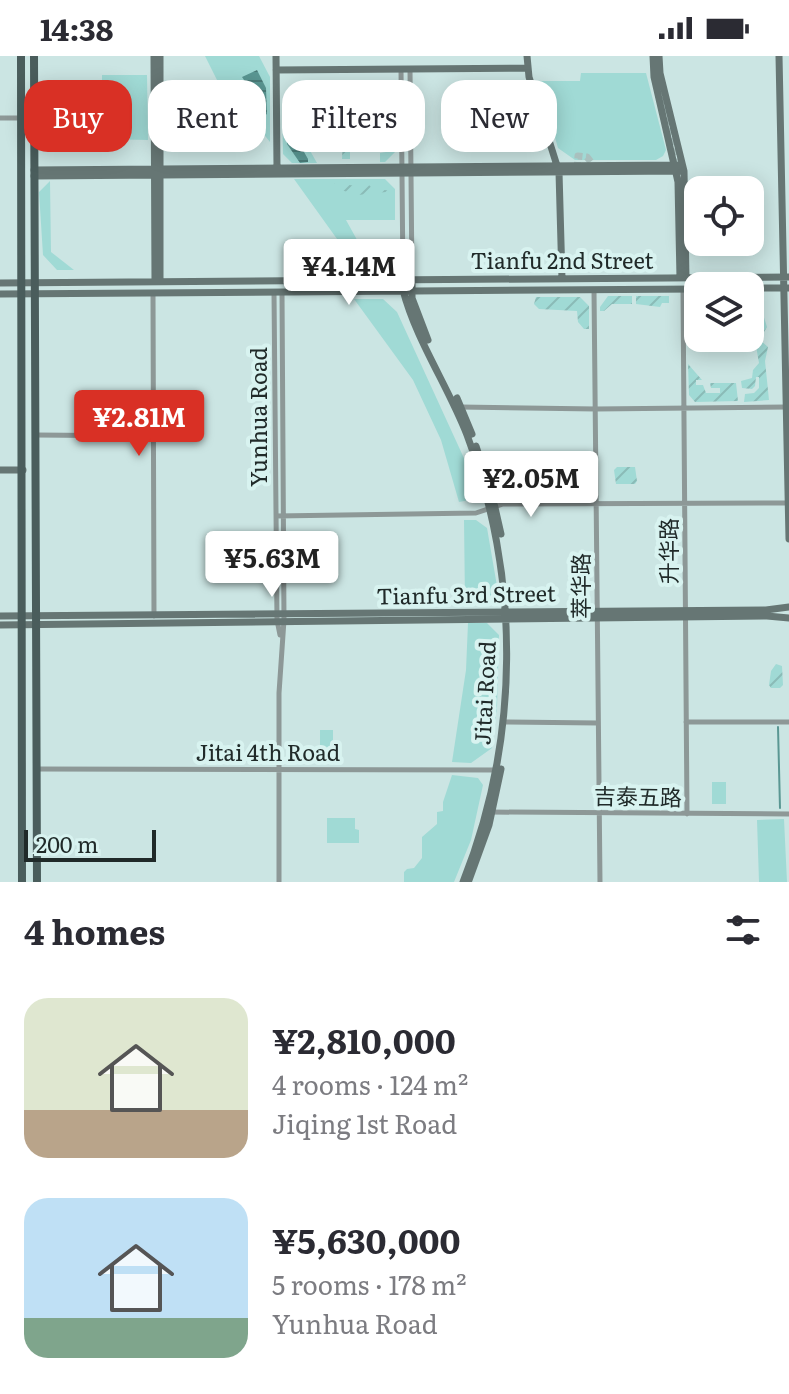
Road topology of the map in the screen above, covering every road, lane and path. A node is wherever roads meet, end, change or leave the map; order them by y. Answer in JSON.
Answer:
{"nodes":[{"id":1,"x":21,"y":56,"type":"edge"},
{"id":2,"x":34,"y":56,"type":"edge"},
{"id":3,"x":157,"y":56,"type":"edge"},
{"id":4,"x":276,"y":56,"type":"edge"},
{"id":5,"x":527,"y":56,"type":"edge"},
{"id":6,"x":653,"y":56,"type":"edge"},
{"id":7,"x":659,"y":56,"type":"edge"},
{"id":8,"x":779,"y":56,"type":"edge"},
{"id":9,"x":528,"y":68,"type":"junction"},
{"id":10,"x":405,"y":69,"type":"junction"},
{"id":11,"x":276,"y":70,"type":"junction"},
{"id":12,"x":0,"y":118,"type":"edge"},
{"id":13,"x":22,"y":118,"type":"junction"},
{"id":14,"x":277,"y":168,"type":"junction"},
{"id":15,"x":679,"y":168,"type":"junction"},
{"id":16,"x":558,"y":169,"type":"junction"},
{"id":17,"x":406,"y":170,"type":"junction"},
{"id":18,"x":157,"y":172,"type":"junction"},
{"id":19,"x":34,"y":173,"type":"junction"},
{"id":20,"x":786,"y":277,"type":"edge"},
{"id":21,"x":683,"y":278,"type":"junction"},
{"id":22,"x":562,"y":279,"type":"junction"},
{"id":23,"x":403,"y":280,"type":"junction"},
{"id":24,"x":412,"y":280,"type":"junction"},
{"id":25,"x":157,"y":281,"type":"junction"},
{"id":26,"x":22,"y":282,"type":"junction"},
{"id":27,"x":35,"y":282,"type":"junction"},
{"id":28,"x":0,"y":283,"type":"edge"},
{"id":29,"x":764,"y":288,"type":"edge"},
{"id":30,"x":786,"y":288,"type":"edge"},
{"id":31,"x":683,"y":289,"type":"joint"},
{"id":32,"x":594,"y":290,"type":"junction"},
{"id":33,"x":407,"y":291,"type":"junction"},
{"id":34,"x":442,"y":291,"type":"junction"},
{"id":35,"x":278,"y":292,"type":"junction"},
{"id":36,"x":153,"y":293,"type":"junction"},
{"id":37,"x":0,"y":294,"type":"edge"},
{"id":38,"x":22,"y":294,"type":"junction"},
{"id":39,"x":36,"y":294,"type":"junction"},
{"id":40,"x":417,"y":311,"type":"junction"},
{"id":41,"x":458,"y":407,"type":"junction"},
{"id":42,"x":786,"y":407,"type":"junction"},
{"id":43,"x":684,"y":408,"type":"junction"},
{"id":44,"x":596,"y":409,"type":"junction"},
{"id":45,"x":35,"y":435,"type":"junction"},
{"id":46,"x":153,"y":436,"type":"junction"},
{"id":47,"x":0,"y":470,"type":"edge"},
{"id":48,"x":23,"y":470,"type":"junction"},
{"id":49,"x":788,"y":503,"type":"edge"},
{"id":50,"x":596,"y":504,"type":"junction"},
{"id":51,"x":685,"y":504,"type":"junction"},
{"id":52,"x":492,"y":508,"type":"junction"},
{"id":53,"x":279,"y":516,"type":"junction"},
{"id":54,"x":789,"y":539,"type":"edge"},
{"id":55,"x":789,"y":607,"type":"edge"},
{"id":56,"x":597,"y":614,"type":"junction"},
{"id":57,"x":686,"y":614,"type":"junction"},
{"id":58,"x":508,"y":615,"type":"junction"},
{"id":59,"x":0,"y":616,"type":"edge"},
{"id":60,"x":280,"y":617,"type":"junction"},
{"id":61,"x":789,"y":618,"type":"edge"},
{"id":62,"x":154,"y":619,"type":"junction"},
{"id":63,"x":21,"y":620,"type":"junction"},
{"id":64,"x":35,"y":620,"type":"junction"},
{"id":65,"x":0,"y":625,"type":"edge"},
{"id":66,"x":506,"y":722,"type":"junction"},
{"id":67,"x":686,"y":722,"type":"junction"},
{"id":68,"x":789,"y":722,"type":"edge"},
{"id":69,"x":598,"y":723,"type":"junction"},
{"id":70,"x":36,"y":769,"type":"junction"},
{"id":71,"x":279,"y":769,"type":"junction"},
{"id":72,"x":499,"y":770,"type":"junction"},
{"id":73,"x":489,"y":812,"type":"junction"},
{"id":74,"x":599,"y":813,"type":"junction"},
{"id":75,"x":687,"y":814,"type":"junction"},
{"id":76,"x":789,"y":814,"type":"edge"},
{"id":77,"x":22,"y":882,"type":"edge"},
{"id":78,"x":37,"y":882,"type":"edge"},
{"id":79,"x":279,"y":882,"type":"edge"},
{"id":80,"x":466,"y":882,"type":"edge"},
{"id":81,"x":600,"y":882,"type":"edge"}],
"edges":[{"from":1,"to":13,"type":"main road"},
{"from":2,"to":19,"type":"main road"},
{"from":3,"to":18,"type":"street"},
{"from":4,"to":11,"type":"street"},
{"from":5,"to":9,"type":"street"},
{"from":6,"to":15,"type":"street"},
{"from":7,"to":15,"type":"street"},
{"from":8,"to":20,"type":"street"},
{"from":9,"to":10,"type":"street"},
{"from":9,"to":16,"type":"street"},
{"from":10,"to":11,"type":"street"},
{"from":10,"to":17,"type":"street"},
{"from":11,"to":14,"type":"street"},
{"from":12,"to":13,"type":"street"},
{"from":13,"to":26,"type":"main road"},
{"from":14,"to":17,"type":"street"},
{"from":14,"to":18,"type":"street"},
{"from":15,"to":16,"type":"street"},
{"from":15,"to":16,"type":"street"},
{"from":15,"to":21,"type":"street"},
{"from":16,"to":17,"type":"street"},
{"from":16,"to":22,"type":"street"},
{"from":17,"to":18,"type":"street"},
{"from":17,"to":23,"type":"street"},
{"from":17,"to":24,"type":"street"},
{"from":18,"to":19,"type":"street"},
{"from":18,"to":25,"type":"street"},
{"from":19,"to":27,"type":"main road"},
{"from":20,"to":21,"type":"street","name":"Tianfu 2nd Street"},
{"from":20,"to":30,"type":"street"},
{"from":21,"to":22,"type":"street","name":"Tianfu 2nd Street"},
{"from":22,"to":24,"type":"street","name":"Tianfu 2nd Street"},
{"from":23,"to":24,"type":"street","name":"Tianfu 2nd Street"},
{"from":23,"to":25,"type":"street","name":"Tianfu 2nd Street"},
{"from":23,"to":33,"type":"street","name":"Jitai Road"},
{"from":24,"to":33,"type":"street","name":"Jitai Road"},
{"from":25,"to":27,"type":"street","name":"Tianfu 2nd Street"},
{"from":26,"to":27,"type":"street","name":"Tianfu 2nd Street"},
{"from":26,"to":28,"type":"street","name":"Tianfu 2nd Street"},
{"from":26,"to":38,"type":"main road"},
{"from":27,"to":39,"type":"main road"},
{"from":29,"to":30,"type":"street"},
{"from":30,"to":42,"type":"street"},
{"from":31,"to":32,"type":"street","name":"Tianfu 2nd Street"},
{"from":31,"to":43,"type":"street","name":"升华路"},
{"from":32,"to":34,"type":"street","name":"Tianfu 2nd Street"},
{"from":32,"to":44,"type":"street","name":"萃华路"},
{"from":33,"to":34,"type":"street","name":"Tianfu 2nd Street"},
{"from":33,"to":35,"type":"street","name":"Tianfu 2nd Street"},
{"from":33,"to":40,"type":"street","name":"Jitai Road"},
{"from":33,"to":41,"type":"street","name":"Jitai Road"},
{"from":34,"to":40,"type":"street"},
{"from":35,"to":36,"type":"street","name":"Tianfu 2nd Street"},
{"from":35,"to":53,"type":"street","name":"Yunhua Road"},
{"from":36,"to":39,"type":"street","name":"Tianfu 2nd Street"},
{"from":36,"to":46,"type":"street"},
{"from":37,"to":38,"type":"street","name":"Tianfu 2nd Street"},
{"from":38,"to":39,"type":"street","name":"Tianfu 2nd Street"},
{"from":38,"to":48,"type":"main road"},
{"from":39,"to":45,"type":"main road"},
{"from":40,"to":41,"type":"street","name":"Jitai Road"},
{"from":41,"to":44,"type":"street"},
{"from":41,"to":52,"type":"street","name":"Jitai Road"},
{"from":42,"to":43,"type":"street"},
{"from":42,"to":49,"type":"street"},
{"from":43,"to":44,"type":"street"},
{"from":43,"to":51,"type":"street","name":"升华路"},
{"from":44,"to":50,"type":"street","name":"萃华路"},
{"from":45,"to":46,"type":"street"},
{"from":45,"to":64,"type":"main road"},
{"from":46,"to":62,"type":"street"},
{"from":47,"to":48,"type":"street"},
{"from":48,"to":63,"type":"main road"},
{"from":49,"to":51,"type":"street"},
{"from":49,"to":54,"type":"street"},
{"from":50,"to":51,"type":"street"},
{"from":50,"to":52,"type":"street"},
{"from":50,"to":56,"type":"street","name":"萃华路"},
{"from":51,"to":57,"type":"street","name":"升华路"},
{"from":52,"to":53,"type":"street"},
{"from":52,"to":58,"type":"street","name":"Jitai Road"},
{"from":53,"to":60,"type":"street","name":"Yunhua Road"},
{"from":55,"to":57,"type":"street","name":"Tianfu 3rd Street"},
{"from":56,"to":57,"type":"street","name":"Tianfu 3rd Street"},
{"from":56,"to":58,"type":"street","name":"Tianfu 3rd Street"},
{"from":56,"to":69,"type":"street","name":"萃华路"},
{"from":57,"to":61,"type":"street","name":"Tianfu 3rd Street"},
{"from":57,"to":67,"type":"street","name":"升华路"},
{"from":58,"to":60,"type":"street","name":"Tianfu 3rd Street"},
{"from":58,"to":66,"type":"street","name":"Jitai Road"},
{"from":59,"to":63,"type":"street","name":"Tianfu 3rd Street"},
{"from":60,"to":62,"type":"street","name":"Tianfu 3rd Street"},
{"from":60,"to":71,"type":"street","name":"Yunhua Road"},
{"from":62,"to":64,"type":"street","name":"Tianfu 3rd Street"},
{"from":63,"to":64,"type":"street","name":"Tianfu 3rd Street"},
{"from":63,"to":65,"type":"street","name":"Tianfu 3rd Street"},
{"from":63,"to":77,"type":"main road"},
{"from":64,"to":70,"type":"main road"},
{"from":66,"to":69,"type":"street"},
{"from":66,"to":72,"type":"street","name":"Jitai Road"},
{"from":67,"to":68,"type":"street"},
{"from":67,"to":75,"type":"street","name":"升华路"},
{"from":69,"to":74,"type":"street","name":"萃华路"},
{"from":70,"to":71,"type":"street","name":"Jitai 4th Road"},
{"from":70,"to":78,"type":"main road"},
{"from":71,"to":72,"type":"street","name":"Jitai 4th Road"},
{"from":71,"to":79,"type":"street","name":"Yunhua Road"},
{"from":72,"to":73,"type":"street","name":"Jitai Road"},
{"from":73,"to":74,"type":"street","name":"吉泰五路"},
{"from":73,"to":80,"type":"street","name":"Jitai Road"},
{"from":74,"to":75,"type":"street","name":"吉泰五路"},
{"from":74,"to":81,"type":"street","name":"萃华路"},
{"from":75,"to":76,"type":"street","name":"吉泰五路"}]}
